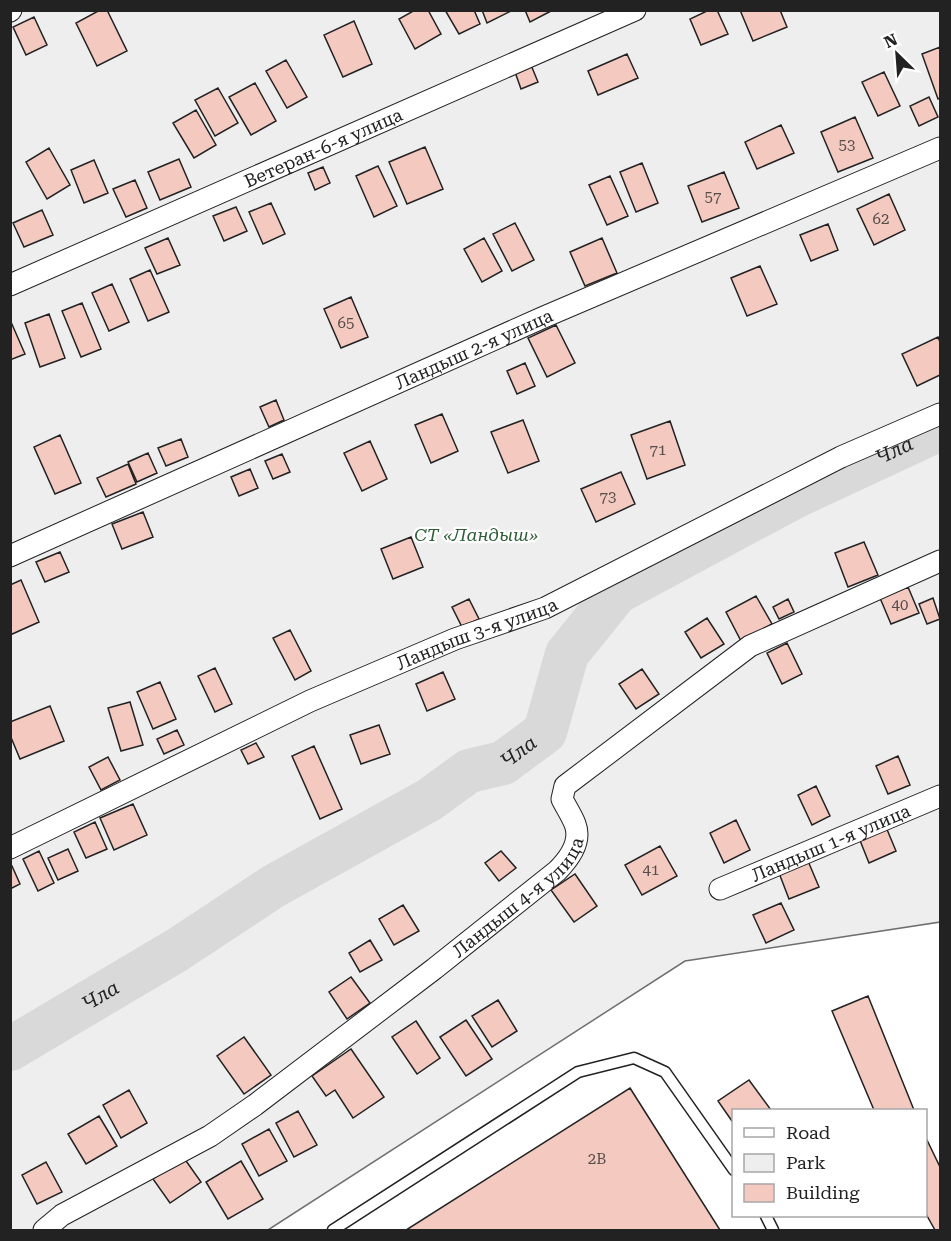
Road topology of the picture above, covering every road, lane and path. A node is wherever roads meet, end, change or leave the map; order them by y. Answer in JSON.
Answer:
{"nodes":[{"id":1,"x":635,"y":10,"type":"edge"},
{"id":2,"x":940,"y":148,"type":"edge"},
{"id":3,"x":10,"y":285,"type":"edge"},
{"id":4,"x":940,"y":414,"type":"edge"},
{"id":5,"x":10,"y":556,"type":"edge"},
{"id":6,"x":940,"y":561,"type":"edge"},
{"id":7,"x":940,"y":796,"type":"edge"},
{"id":8,"x":10,"y":848,"type":"edge"},
{"id":9,"x":720,"y":889,"type":"dead end"},
{"id":10,"x":732,"y":1167,"type":"edge"},
{"id":11,"x":44,"y":1230,"type":"edge"},
{"id":12,"x":333,"y":1230,"type":"edge"}],
"edges":[{"from":1,"to":3,"type":"street","name":"Ветеран-6-я улица"},
{"from":2,"to":5,"type":"street","name":"Ландыш 2-я улица"},
{"from":4,"to":8,"type":"street","name":"Ландыш 3-я улица"},
{"from":6,"to":11,"type":"street","name":"Ландыш 4-я улица"},
{"from":7,"to":9,"type":"street","name":"Ландыш 1-я улица"},
{"from":10,"to":12,"type":"lane"}]}
